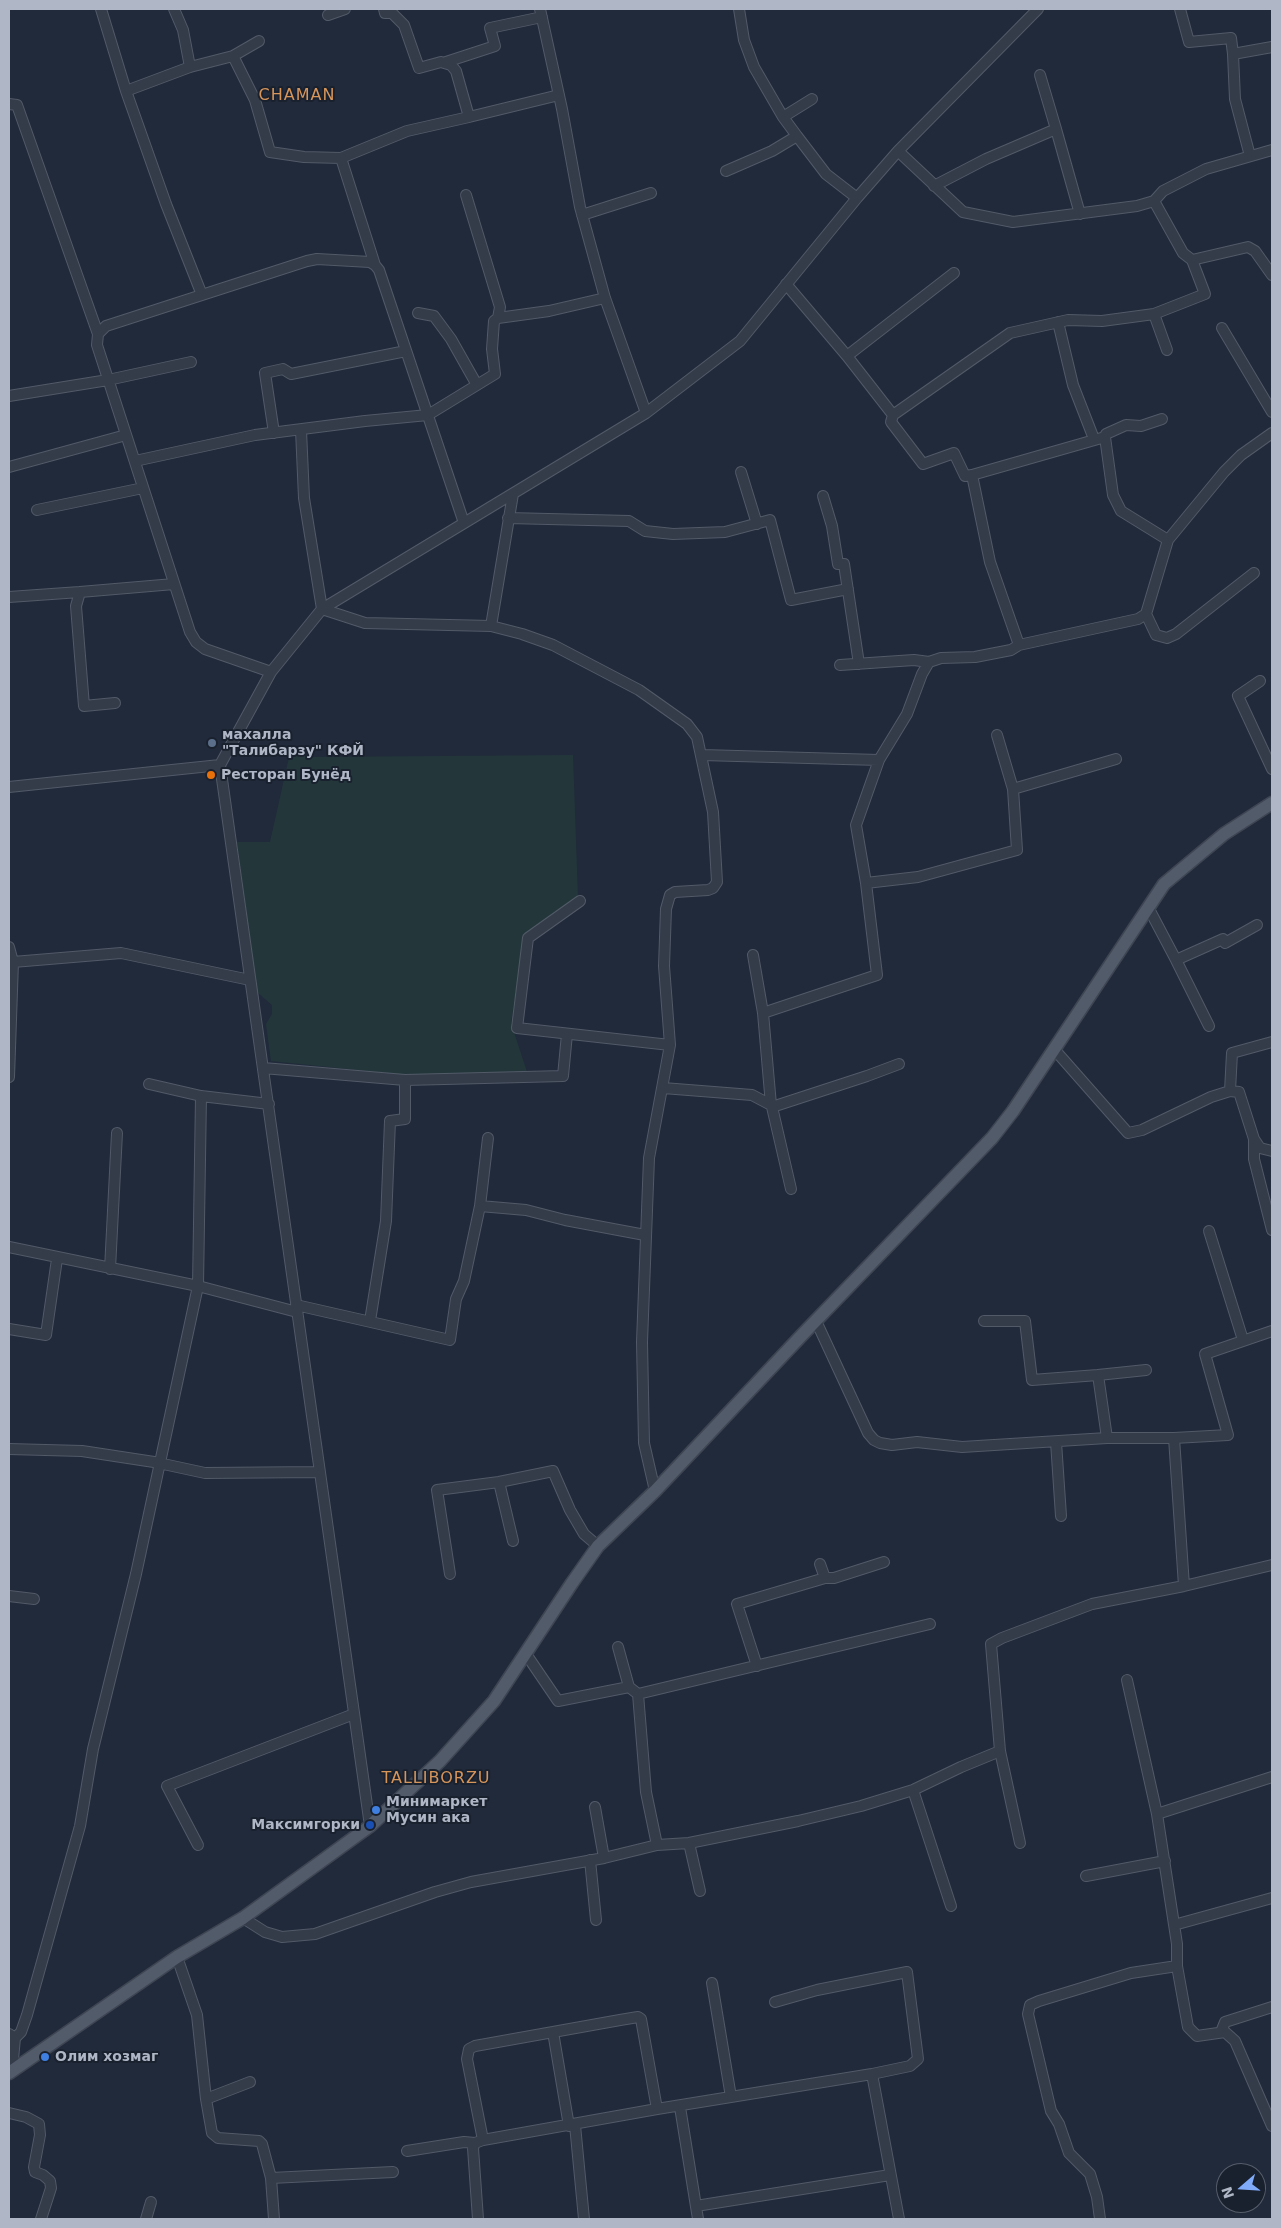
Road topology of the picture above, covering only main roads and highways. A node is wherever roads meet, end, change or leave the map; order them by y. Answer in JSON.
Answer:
{"nodes":[{"id":1,"x":1272,"y":803,"type":"edge"},
{"id":2,"x":10,"y":2072,"type":"edge"}],
"edges":[{"from":1,"to":2,"type":"main road"}]}
